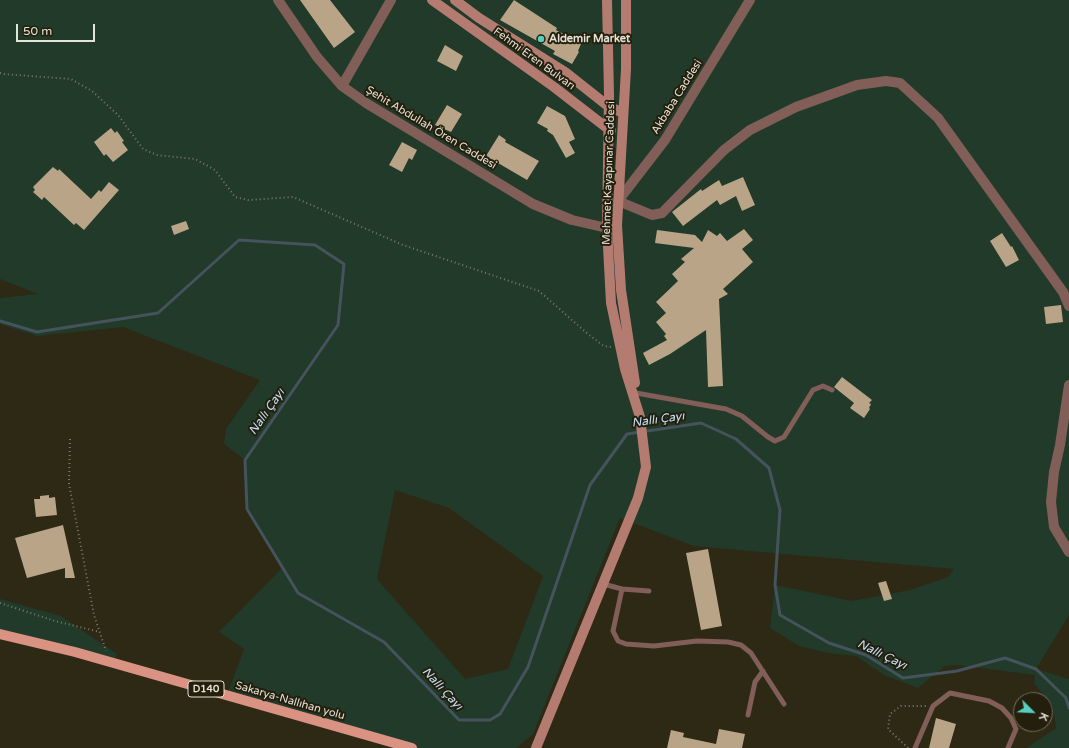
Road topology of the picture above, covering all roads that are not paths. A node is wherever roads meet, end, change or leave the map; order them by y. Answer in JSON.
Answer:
{"nodes":[{"id":1,"x":278,"y":0,"type":"edge"},
{"id":2,"x":391,"y":0,"type":"edge"},
{"id":3,"x":432,"y":0,"type":"edge"},
{"id":4,"x":455,"y":0,"type":"edge"},
{"id":5,"x":607,"y":0,"type":"edge"},
{"id":6,"x":626,"y":0,"type":"edge"},
{"id":7,"x":750,"y":0,"type":"edge"},
{"id":8,"x":342,"y":86,"type":"junction"},
{"id":9,"x":608,"y":106,"type":"junction"},
{"id":10,"x":623,"y":113,"type":"junction"},
{"id":11,"x":608,"y":129,"type":"junction"},
{"id":12,"x":621,"y":137,"type":"junction"},
{"id":13,"x":618,"y":201,"type":"junction"},
{"id":14,"x":606,"y":228,"type":"junction"},
{"id":15,"x":1069,"y":306,"type":"edge"},
{"id":16,"x":1069,"y":385,"type":"edge"},
{"id":17,"x":832,"y":390,"type":"dead end"},
{"id":18,"x":636,"y":392,"type":"junction"},
{"id":19,"x":640,"y":417,"type":"junction"},
{"id":20,"x":1069,"y":552,"type":"edge"},
{"id":21,"x":603,"y":584,"type":"junction"},
{"id":22,"x":622,"y":589,"type":"junction"},
{"id":23,"x":649,"y":592,"type":"dead end"},
{"id":24,"x":0,"y":634,"type":"edge"},
{"id":25,"x":763,"y":671,"type":"junction"},
{"id":26,"x":784,"y":704,"type":"dead end"},
{"id":27,"x":748,"y":715,"type":"dead end"},
{"id":28,"x":412,"y":748,"type":"edge"},
{"id":29,"x":536,"y":748,"type":"edge"},
{"id":30,"x":915,"y":748,"type":"edge"},
{"id":31,"x":1008,"y":748,"type":"edge"}],
"edges":[{"from":1,"to":8,"type":"street","name":"Şehit Abdullah Ören Caddesi"},
{"from":2,"to":8,"type":"street"},
{"from":3,"to":11,"type":"main road","name":"Fehmi Eren Bulvarı"},
{"from":4,"to":9,"type":"main road","name":"Fehmi Eren Bulvarı"},
{"from":5,"to":9,"type":"main road","name":"Mehmet Kayapınar Caddesi"},
{"from":6,"to":10,"type":"main road","name":"Mehmet Kayapınar Caddesi"},
{"from":7,"to":13,"type":"street","name":"Akbaba Caddesi"},
{"from":8,"to":14,"type":"street","name":"Şehit Abdullah Ören Caddesi"},
{"from":9,"to":10,"type":"main road","name":"Fehmi Eren Bulvarı"},
{"from":9,"to":11,"type":"main road","name":"Mehmet Kayapınar Caddesi"},
{"from":10,"to":12,"type":"main road","name":"Mehmet Kayapınar Caddesi"},
{"from":11,"to":12,"type":"main road","name":"Fehmi Eren Bulvarı"},
{"from":11,"to":14,"type":"main road","name":"Mehmet Kayapınar Caddesi"},
{"from":12,"to":13,"type":"main road","name":"Mehmet Kayapınar Caddesi"},
{"from":13,"to":15,"type":"street"},
{"from":13,"to":18,"type":"main road","name":"Mehmet Kayapınar Caddesi"},
{"from":14,"to":19,"type":"main road","name":"Mehmet Kayapınar Caddesi"},
{"from":16,"to":20,"type":"street"},
{"from":17,"to":18,"type":"lane"},
{"from":18,"to":19,"type":"main road","name":"Mehmet Kayapınar Caddesi"},
{"from":19,"to":21,"type":"main road"},
{"from":21,"to":22,"type":"lane"},
{"from":21,"to":29,"type":"main road"},
{"from":22,"to":23,"type":"lane"},
{"from":22,"to":25,"type":"lane"},
{"from":24,"to":28,"type":"main road","name":"Sakarya-Nallıhan yolu","number":"D140"},
{"from":25,"to":26,"type":"lane"},
{"from":25,"to":27,"type":"lane"},
{"from":30,"to":31,"type":"lane"}]}
